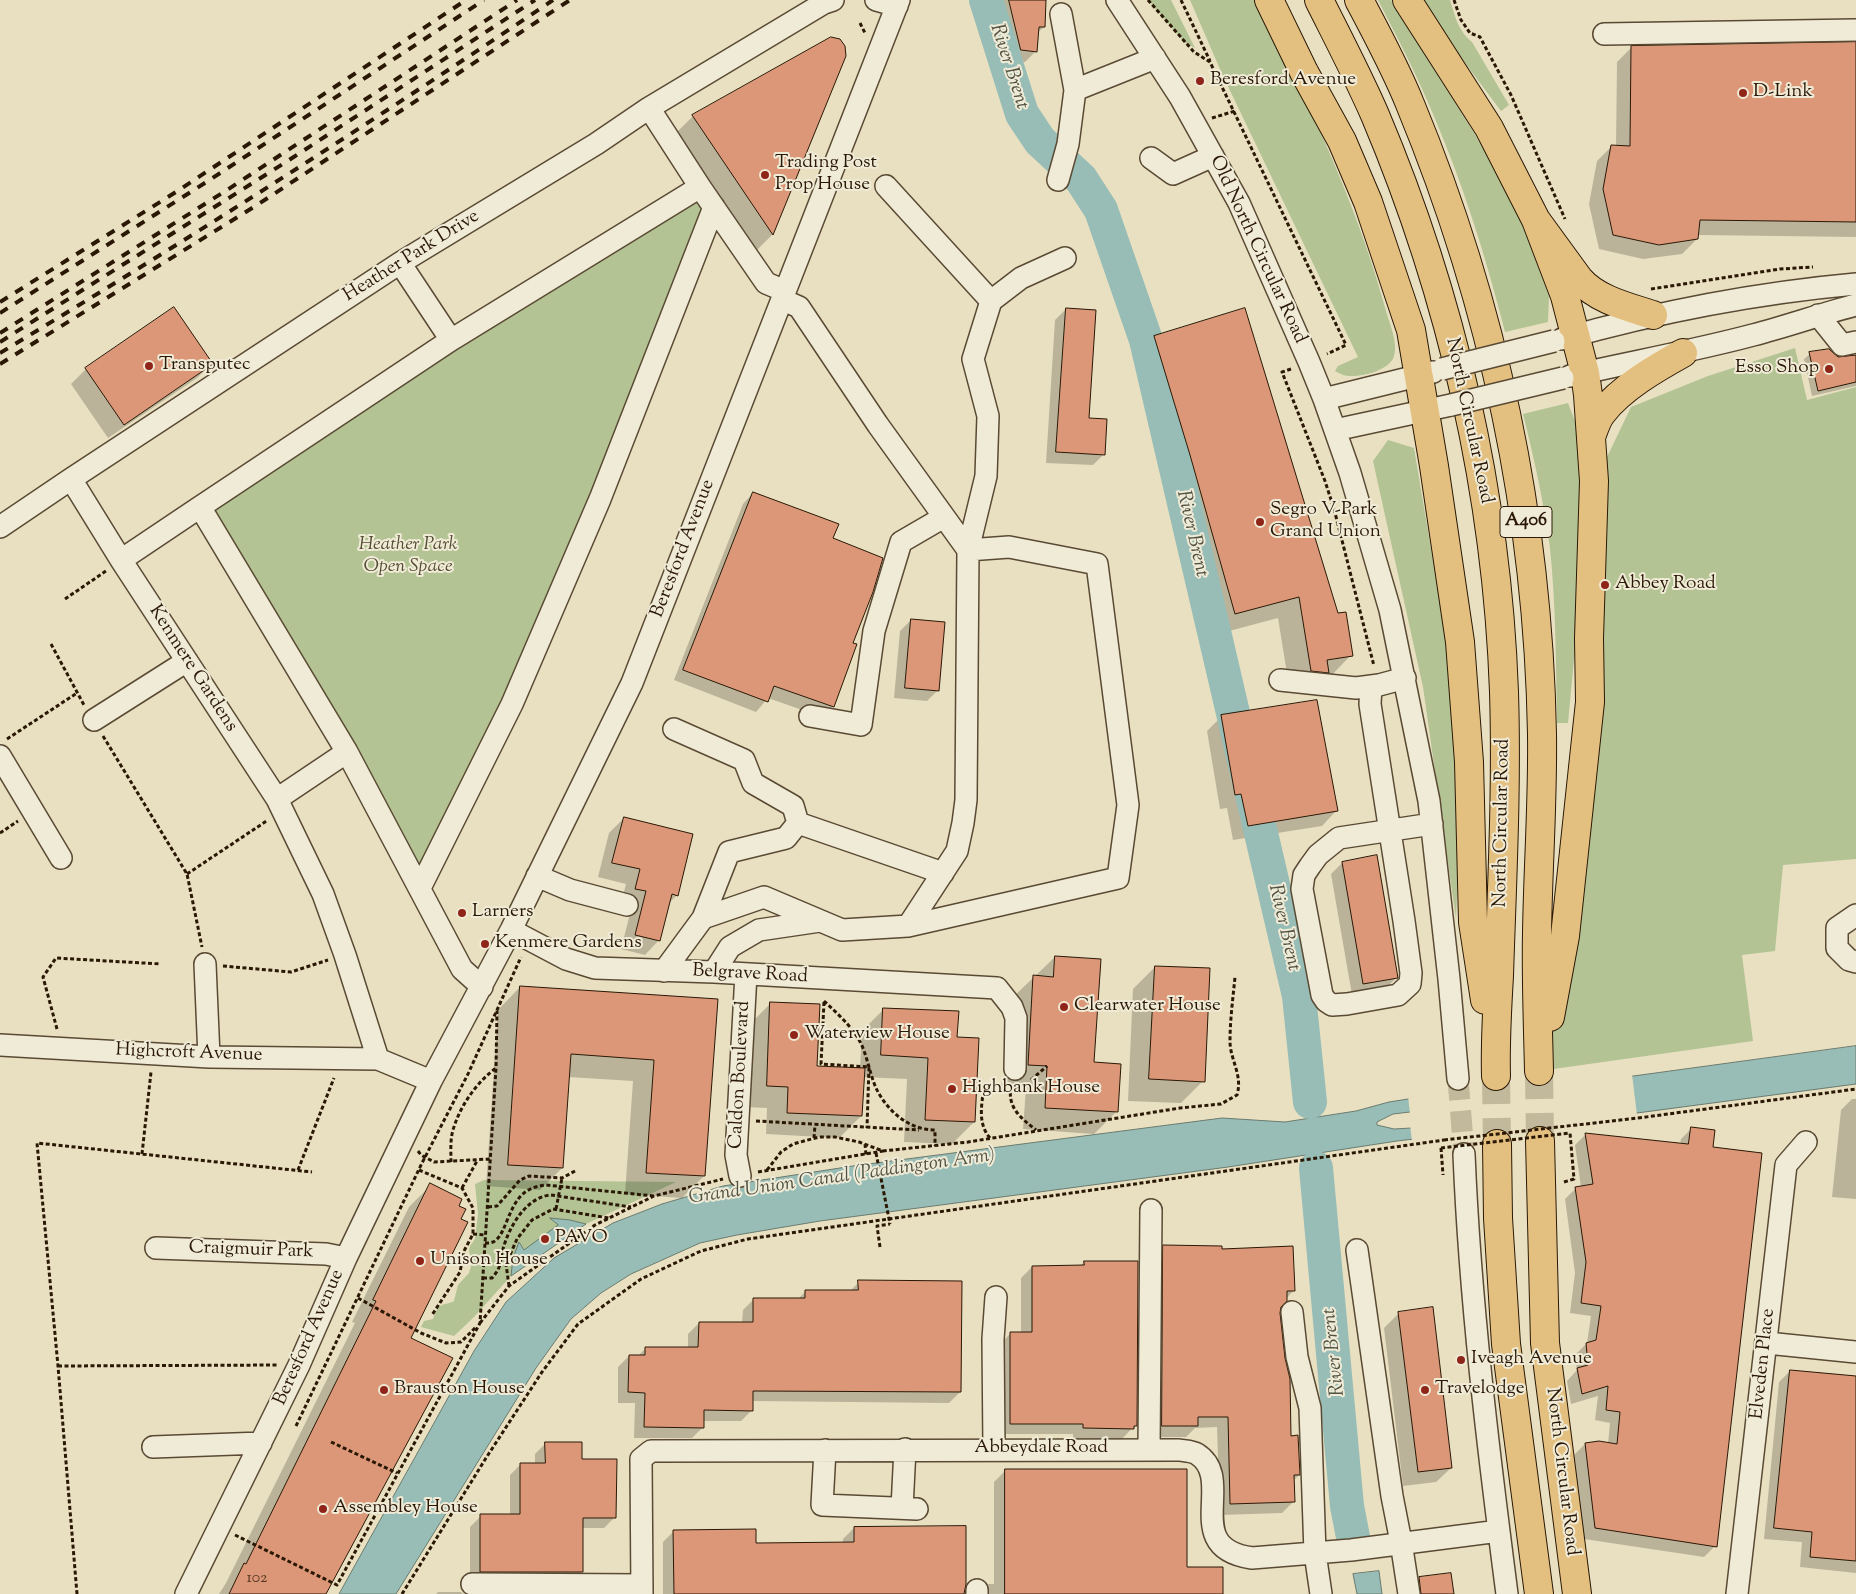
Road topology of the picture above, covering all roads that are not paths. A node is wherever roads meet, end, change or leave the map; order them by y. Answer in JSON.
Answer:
{"nodes":[{"id":1,"x":832,"y":0,"type":"edge"},
{"id":2,"x":876,"y":0,"type":"edge"},
{"id":3,"x":1117,"y":0,"type":"edge"},
{"id":4,"x":1268,"y":0,"type":"edge"},
{"id":5,"x":1319,"y":0,"type":"edge"},
{"id":6,"x":1359,"y":0,"type":"edge"},
{"id":7,"x":1407,"y":0,"type":"edge"},
{"id":8,"x":898,"y":3,"type":"edge"},
{"id":9,"x":1061,"y":14,"type":"dead end"},
{"id":10,"x":1856,"y":30,"type":"edge"},
{"id":11,"x":1604,"y":34,"type":"dead end"},
{"id":12,"x":1155,"y":58,"type":"junction"},
{"id":13,"x":1075,"y":90,"type":"junction"},
{"id":14,"x":649,"y":108,"type":"junction"},
{"id":15,"x":1213,"y":156,"type":"junction"},
{"id":16,"x":1151,"y":158,"type":"dead end"},
{"id":17,"x":1058,"y":180,"type":"dead end"},
{"id":18,"x":886,"y":186,"type":"dead end"},
{"id":19,"x":700,"y":187,"type":"junction"},
{"id":20,"x":714,"y":207,"type":"junction"},
{"id":21,"x":1536,"y":220,"type":"junction"},
{"id":22,"x":1065,"y":258,"type":"dead end"},
{"id":23,"x":400,"y":263,"type":"junction"},
{"id":24,"x":1856,"y":284,"type":"edge"},
{"id":25,"x":784,"y":295,"type":"junction"},
{"id":26,"x":991,"y":301,"type":"junction"},
{"id":27,"x":1649,"y":303,"type":"junction"},
{"id":28,"x":1856,"y":305,"type":"edge"},
{"id":29,"x":1818,"y":314,"type":"junction"},
{"id":30,"x":1564,"y":338,"type":"junction"},
{"id":31,"x":451,"y":340,"type":"junction"},
{"id":32,"x":1856,"y":342,"type":"edge"},
{"id":33,"x":1683,"y":353,"type":"junction"},
{"id":34,"x":1431,"y":373,"type":"junction"},
{"id":35,"x":1574,"y":375,"type":"junction"},
{"id":36,"x":1324,"y":399,"type":"junction"},
{"id":37,"x":1438,"y":408,"type":"junction"},
{"id":38,"x":1335,"y":430,"type":"junction"},
{"id":39,"x":1591,"y":438,"type":"junction"},
{"id":40,"x":71,"y":479,"type":"junction"},
{"id":41,"x":200,"y":507,"type":"junction"},
{"id":42,"x":944,"y":516,"type":"junction"},
{"id":43,"x":0,"y":527,"type":"edge"},
{"id":44,"x":968,"y":550,"type":"junction"},
{"id":45,"x":121,"y":560,"type":"junction"},
{"id":46,"x":187,"y":661,"type":"junction"},
{"id":47,"x":1405,"y":678,"type":"junction"},
{"id":48,"x":1280,"y":680,"type":"dead end"},
{"id":49,"x":1371,"y":686,"type":"junction"},
{"id":50,"x":810,"y":716,"type":"dead end"},
{"id":51,"x":94,"y":720,"type":"road end"},
{"id":52,"x":674,"y":729,"type":"dead end"},
{"id":53,"x":347,"y":752,"type":"junction"},
{"id":54,"x":0,"y":756,"type":"edge"},
{"id":55,"x":279,"y":805,"type":"junction"},
{"id":56,"x":798,"y":823,"type":"junction"},
{"id":57,"x":1432,"y":824,"type":"junction"},
{"id":58,"x":1390,"y":829,"type":"junction"},
{"id":59,"x":61,"y":858,"type":"dead end"},
{"id":60,"x":943,"y":873,"type":"junction"},
{"id":61,"x":537,"y":876,"type":"junction"},
{"id":62,"x":420,"y":888,"type":"junction"},
{"id":63,"x":627,"y":905,"type":"dead end"},
{"id":64,"x":1856,"y":915,"type":"edge"},
{"id":65,"x":704,"y":918,"type":"junction"},
{"id":66,"x":821,"y":921,"type":"junction"},
{"id":67,"x":908,"y":926,"type":"junction"},
{"id":68,"x":511,"y":930,"type":"junction"},
{"id":69,"x":1856,"y":962,"type":"edge"},
{"id":70,"x":205,"y":964,"type":"road end"},
{"id":71,"x":664,"y":971,"type":"junction"},
{"id":72,"x":714,"y":972,"type":"junction"},
{"id":73,"x":746,"y":974,"type":"junction"},
{"id":74,"x":482,"y":987,"type":"junction"},
{"id":75,"x":0,"y":1045,"type":"edge"},
{"id":76,"x":209,"y":1057,"type":"junction"},
{"id":77,"x":378,"y":1059,"type":"junction"},
{"id":78,"x":1018,"y":1080,"type":"road end"},
{"id":79,"x":1458,"y":1080,"type":"tunnel mouth"},
{"id":80,"x":431,"y":1081,"type":"junction"},
{"id":81,"x":1540,"y":1141,"type":"tunnel mouth"},
{"id":82,"x":1806,"y":1142,"type":"dead end"},
{"id":83,"x":1497,"y":1144,"type":"tunnel mouth"},
{"id":84,"x":1464,"y":1154,"type":"tunnel mouth"},
{"id":85,"x":740,"y":1176,"type":"road end"},
{"id":86,"x":1150,"y":1210,"type":"dead end"},
{"id":87,"x":156,"y":1248,"type":"dead end"},
{"id":88,"x":1357,"y":1250,"type":"dead end"},
{"id":89,"x":346,"y":1258,"type":"junction"},
{"id":90,"x":996,"y":1297,"type":"dead end"},
{"id":91,"x":1292,"y":1312,"type":"dead end"},
{"id":92,"x":1767,"y":1343,"type":"junction"},
{"id":93,"x":1856,"y":1352,"type":"edge"},
{"id":94,"x":261,"y":1443,"type":"junction"},
{"id":95,"x":153,"y":1447,"type":"dead end"},
{"id":96,"x":994,"y":1449,"type":"junction"},
{"id":97,"x":1149,"y":1449,"type":"junction"},
{"id":98,"x":825,"y":1450,"type":"junction"},
{"id":99,"x":904,"y":1450,"type":"junction"},
{"id":100,"x":1499,"y":1531,"type":"junction"},
{"id":101,"x":1402,"y":1542,"type":"junction"},
{"id":102,"x":1315,"y":1552,"type":"junction"},
{"id":103,"x":472,"y":1584,"type":"dead end"},
{"id":104,"x":642,"y":1590,"type":"edge"},
{"id":105,"x":186,"y":1594,"type":"edge"},
{"id":106,"x":1322,"y":1594,"type":"edge"},
{"id":107,"x":1409,"y":1594,"type":"edge"},
{"id":108,"x":1508,"y":1594,"type":"edge"},
{"id":109,"x":1538,"y":1594,"type":"edge"},
{"id":110,"x":1577,"y":1594,"type":"edge"},
{"id":111,"x":1737,"y":1594,"type":"edge"}],
"edges":[{"from":1,"to":14,"type":"street","name":"Heather Park Drive"},
{"from":2,"to":8,"type":"street"},
{"from":3,"to":12,"type":"street","name":"Old North Circular Road"},
{"from":4,"to":34,"type":"highway"},
{"from":5,"to":37,"type":"highway","name":"North Circular Road","number":"A406"},
{"from":6,"to":39,"type":"highway","name":"North Circular Road","number":"A406"},
{"from":7,"to":21,"type":"highway"},
{"from":8,"to":25,"type":"street","name":"Beresford Avenue"},
{"from":9,"to":13,"type":"street"},
{"from":10,"to":11,"type":"street"},
{"from":12,"to":13,"type":"street"},
{"from":12,"to":15,"type":"street","name":"Old North Circular Road"},
{"from":13,"to":17,"type":"street"},
{"from":14,"to":19,"type":"street"},
{"from":14,"to":23,"type":"street","name":"Heather Park Drive"},
{"from":15,"to":16,"type":"street"},
{"from":15,"to":36,"type":"street","name":"Old North Circular Road"},
{"from":18,"to":26,"type":"street"},
{"from":19,"to":20,"type":"street"},
{"from":19,"to":31,"type":"street"},
{"from":20,"to":25,"type":"street"},
{"from":20,"to":62,"type":"street"},
{"from":21,"to":27,"type":"highway"},
{"from":21,"to":30,"type":"highway"},
{"from":22,"to":26,"type":"street"},
{"from":23,"to":31,"type":"street"},
{"from":23,"to":40,"type":"street","name":"Heather Park Drive"},
{"from":24,"to":27,"type":"street"},
{"from":25,"to":42,"type":"street"},
{"from":25,"to":61,"type":"street","name":"Beresford Avenue"},
{"from":26,"to":44,"type":"street"},
{"from":27,"to":30,"type":"street"},
{"from":28,"to":29,"type":"street"},
{"from":29,"to":32,"type":"street"},
{"from":29,"to":33,"type":"street"},
{"from":30,"to":34,"type":"street","bridge":true},
{"from":30,"to":35,"type":"highway"},
{"from":31,"to":41,"type":"street"},
{"from":33,"to":35,"type":"street"},
{"from":33,"to":39,"type":"highway"},
{"from":34,"to":36,"type":"street"},
{"from":34,"to":37,"type":"highway"},
{"from":35,"to":37,"type":"street","bridge":true},
{"from":35,"to":39,"type":"highway"},
{"from":36,"to":38,"type":"street","name":"Old North Circular Road"},
{"from":37,"to":38,"type":"street"},
{"from":38,"to":47,"type":"street","name":"Old North Circular Road"},
{"from":40,"to":43,"type":"street","name":"Heather Park Drive"},
{"from":40,"to":45,"type":"street","name":"Kenmere Gardens"},
{"from":41,"to":45,"type":"street"},
{"from":41,"to":53,"type":"street"},
{"from":42,"to":44,"type":"street"},
{"from":42,"to":50,"type":"street"},
{"from":44,"to":60,"type":"street"},
{"from":44,"to":67,"type":"street"},
{"from":45,"to":46,"type":"street","name":"Kenmere Gardens"},
{"from":46,"to":51,"type":"street"},
{"from":46,"to":55,"type":"street","name":"Kenmere Gardens"},
{"from":47,"to":49,"type":"street"},
{"from":47,"to":57,"type":"street","name":"Old North Circular Road"},
{"from":48,"to":49,"type":"street"},
{"from":49,"to":58,"type":"street"},
{"from":52,"to":56,"type":"street"},
{"from":53,"to":55,"type":"street"},
{"from":53,"to":62,"type":"street"},
{"from":54,"to":59,"type":"street"},
{"from":55,"to":77,"type":"street","name":"Kenmere Gardens"},
{"from":56,"to":60,"type":"street"},
{"from":56,"to":65,"type":"street"},
{"from":57,"to":58,"type":"street"},
{"from":57,"to":79,"type":"street","name":"Old North Circular Road"},
{"from":58,"to":58,"type":"street"},
{"from":60,"to":67,"type":"street"},
{"from":61,"to":63,"type":"street"},
{"from":61,"to":68,"type":"street","name":"Beresford Avenue"},
{"from":62,"to":74,"type":"street"},
{"from":64,"to":69,"type":"street"},
{"from":65,"to":66,"type":"street"},
{"from":65,"to":71,"type":"street"},
{"from":66,"to":67,"type":"street"},
{"from":66,"to":72,"type":"street"},
{"from":68,"to":71,"type":"street","name":"Belgrave Road"},
{"from":68,"to":74,"type":"street","name":"Beresford Avenue"},
{"from":70,"to":76,"type":"street"},
{"from":71,"to":72,"type":"street","name":"Belgrave Road"},
{"from":72,"to":73,"type":"street","name":"Belgrave Road"},
{"from":73,"to":78,"type":"street","name":"Belgrave Road"},
{"from":73,"to":85,"type":"street","name":"Caldon Boulevard"},
{"from":74,"to":80,"type":"street","name":"Beresford Avenue"},
{"from":75,"to":76,"type":"street","name":"Highcroft Avenue"},
{"from":76,"to":77,"type":"street","name":"Highcroft Avenue"},
{"from":77,"to":80,"type":"street"},
{"from":80,"to":89,"type":"street","name":"Beresford Avenue"},
{"from":81,"to":110,"type":"highway","name":"North Circular Road"},
{"from":82,"to":92,"type":"street","name":"Elveden Place"},
{"from":83,"to":109,"type":"highway","name":"North Circular Road"},
{"from":84,"to":100,"type":"street"},
{"from":86,"to":97,"type":"street"},
{"from":87,"to":89,"type":"street","name":"Craigmuir Park"},
{"from":88,"to":101,"type":"street"},
{"from":89,"to":94,"type":"street","name":"Beresford Avenue"},
{"from":90,"to":96,"type":"street"},
{"from":91,"to":102,"type":"street"},
{"from":92,"to":93,"type":"street"},
{"from":92,"to":111,"type":"street","name":"Elveden Place"},
{"from":94,"to":95,"type":"street"},
{"from":94,"to":105,"type":"street","name":"Beresford Avenue"},
{"from":96,"to":97,"type":"street","name":"Abbeydale Road"},
{"from":96,"to":99,"type":"street","name":"Abbeydale Road"},
{"from":97,"to":102,"type":"street","name":"Abbeydale Road"},
{"from":98,"to":99,"type":"street","name":"Abbeydale Road"},
{"from":98,"to":99,"type":"street"},
{"from":98,"to":104,"type":"street","name":"Abbeydale Road"},
{"from":100,"to":101,"type":"street","name":"Abbeydale Road"},
{"from":100,"to":108,"type":"street"},
{"from":101,"to":102,"type":"street","name":"Abbeydale Road"},
{"from":101,"to":107,"type":"street"},
{"from":102,"to":106,"type":"street"},
{"from":103,"to":104,"type":"street"}]}
